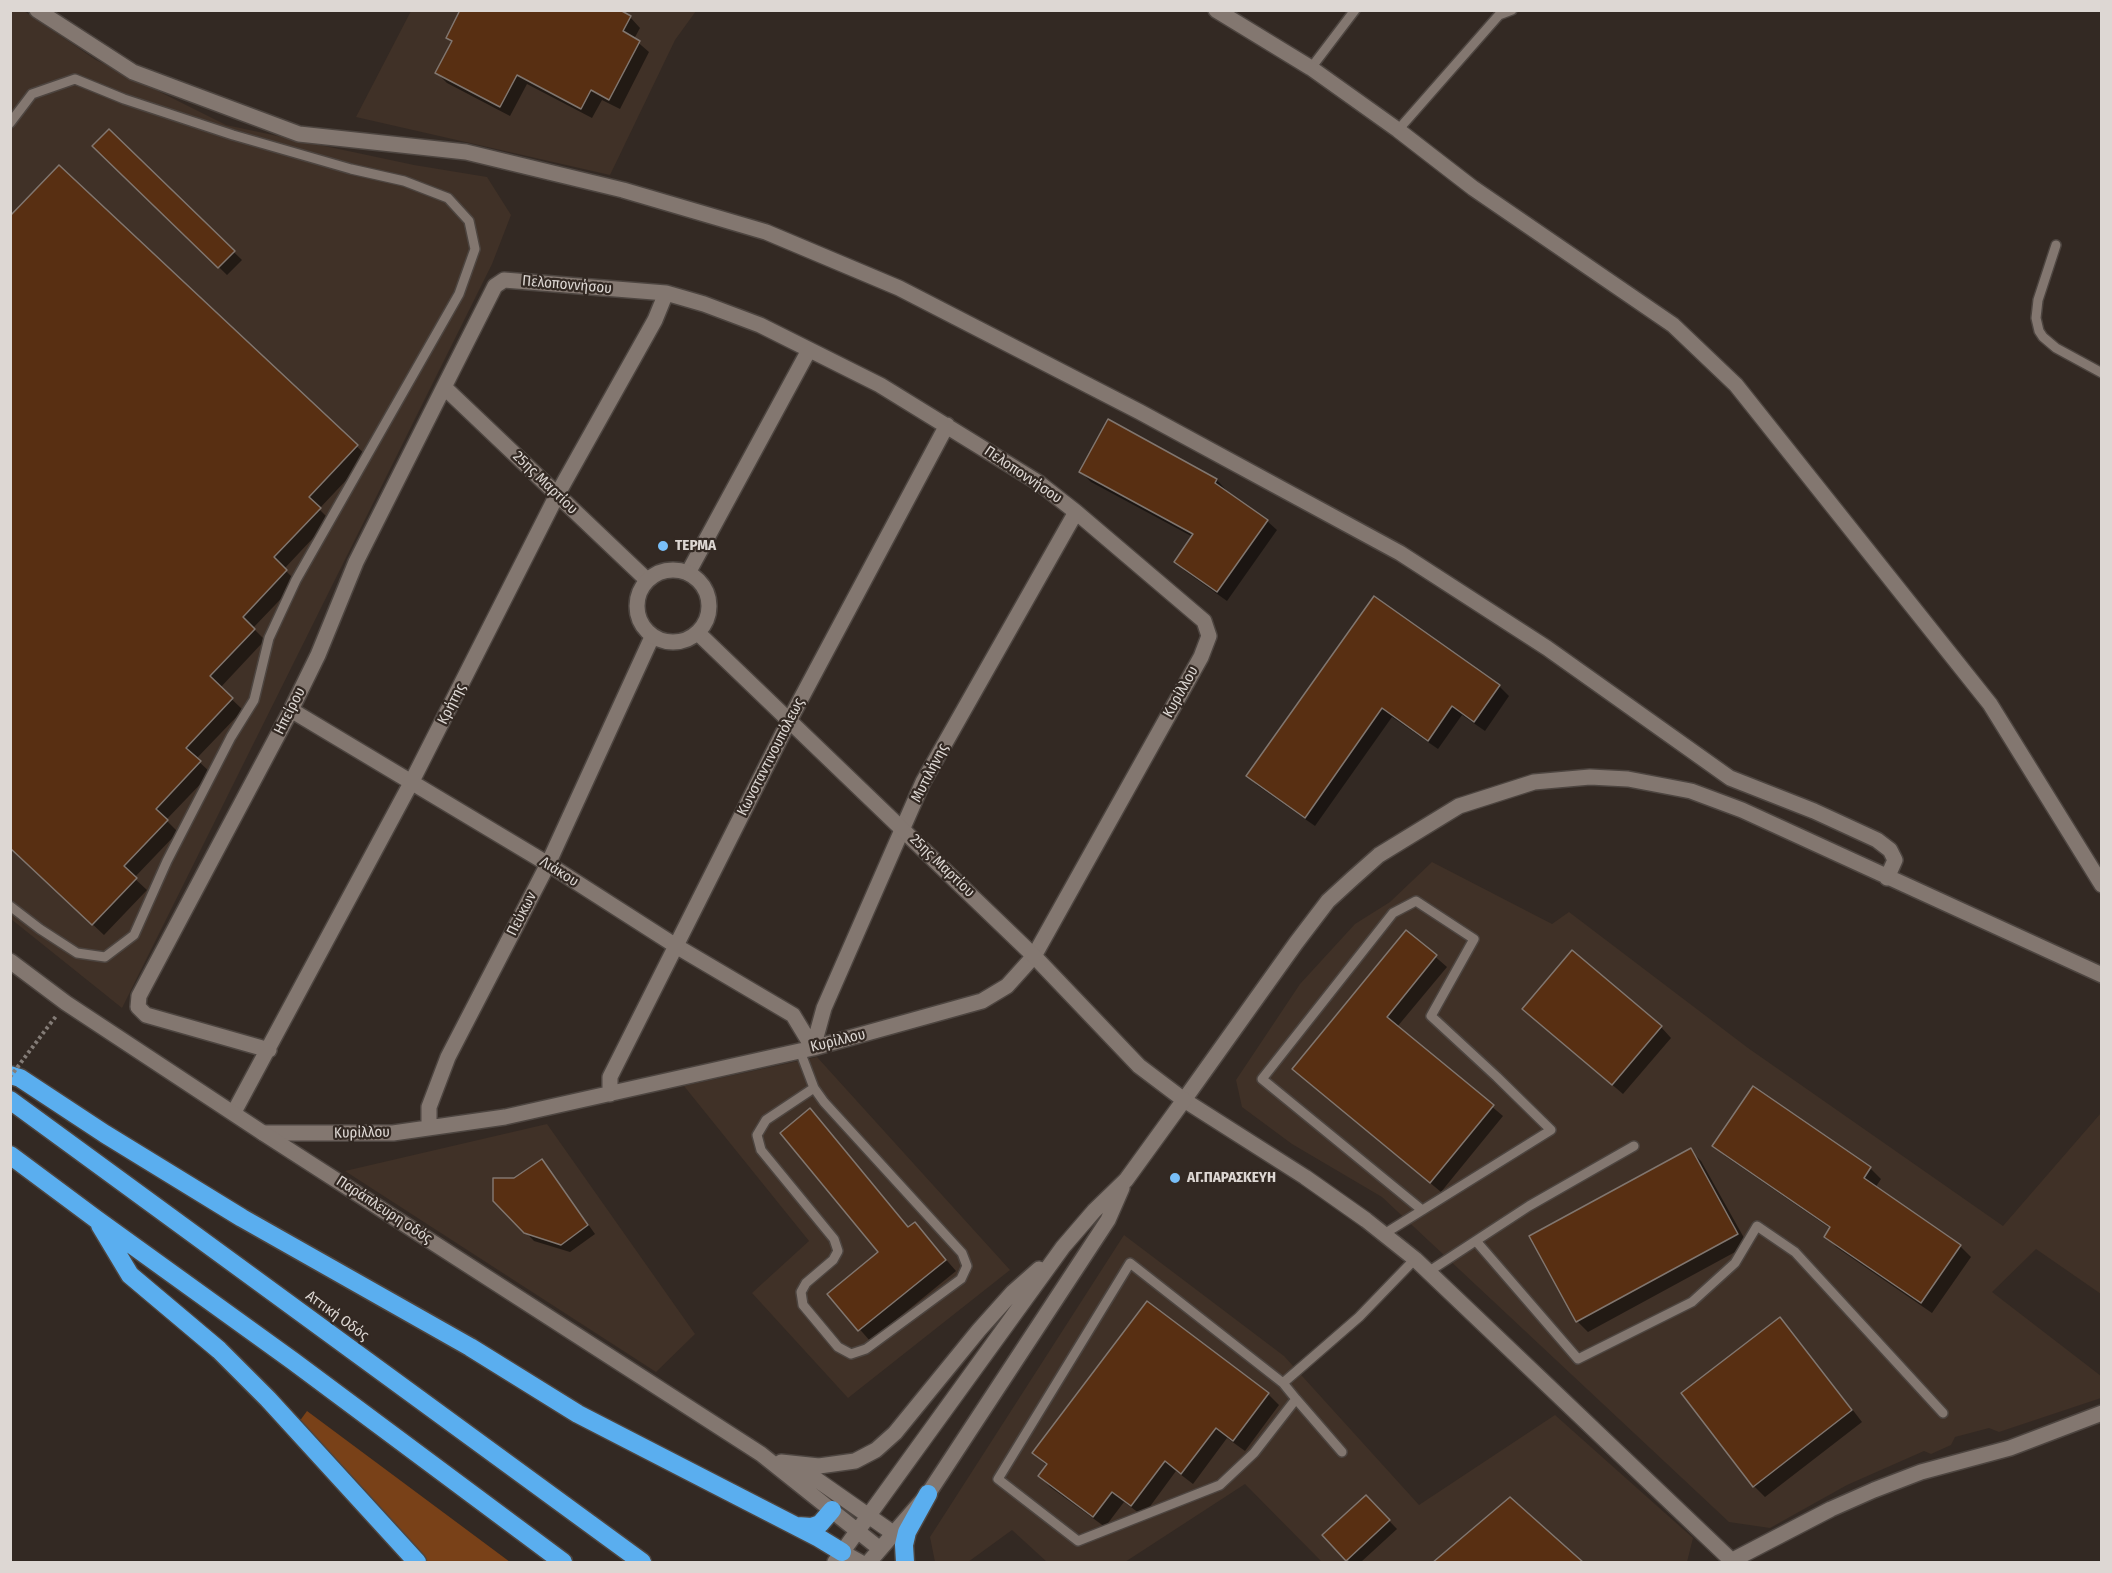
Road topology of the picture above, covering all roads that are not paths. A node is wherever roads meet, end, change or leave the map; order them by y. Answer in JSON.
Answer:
{"nodes":[{"id":1,"x":37,"y":10,"type":"edge"},
{"id":2,"x":1216,"y":10,"type":"edge"},
{"id":3,"x":1355,"y":10,"type":"edge"},
{"id":4,"x":1512,"y":10,"type":"edge"},
{"id":5,"x":1311,"y":68,"type":"junction"},
{"id":6,"x":10,"y":123,"type":"edge"},
{"id":7,"x":1398,"y":130,"type":"junction"},
{"id":8,"x":2056,"y":245,"type":"dead end"},
{"id":9,"x":495,"y":286,"type":"joint"},
{"id":10,"x":666,"y":293,"type":"junction"},
{"id":11,"x":809,"y":350,"type":"junction"},
{"id":12,"x":2102,"y":373,"type":"edge"},
{"id":13,"x":444,"y":387,"type":"junction"},
{"id":14,"x":948,"y":425,"type":"junction"},
{"id":15,"x":557,"y":495,"type":"junction"},
{"id":16,"x":1076,"y":512,"type":"junction"},
{"id":17,"x":688,"y":573,"type":"junction"},
{"id":18,"x":647,"y":580,"type":"junction"},
{"id":19,"x":698,"y":633,"type":"junction"},
{"id":20,"x":1209,"y":636,"type":"joint"},
{"id":21,"x":652,"y":637,"type":"junction"},
{"id":22,"x":291,"y":710,"type":"junction"},
{"id":23,"x":789,"y":721,"type":"junction"},
{"id":24,"x":411,"y":783,"type":"junction"},
{"id":25,"x":903,"y":829,"type":"junction"},
{"id":26,"x":548,"y":864,"type":"junction"},
{"id":27,"x":1887,"y":878,"type":"junction"},
{"id":28,"x":2102,"y":885,"type":"edge"},
{"id":29,"x":10,"y":906,"type":"edge"},
{"id":30,"x":676,"y":946,"type":"junction"},
{"id":31,"x":1034,"y":956,"type":"junction"},
{"id":32,"x":10,"y":961,"type":"edge"},
{"id":33,"x":2102,"y":975,"type":"edge"},
{"id":34,"x":806,"y":1049,"type":"junction"},
{"id":35,"x":268,"y":1050,"type":"junction"},
{"id":36,"x":10,"y":1076,"type":"edge"},
{"id":37,"x":814,"y":1088,"type":"junction"},
{"id":38,"x":610,"y":1094,"type":"junction"},
{"id":39,"x":10,"y":1100,"type":"edge"},
{"id":40,"x":1184,"y":1100,"type":"junction"},
{"id":41,"x":234,"y":1112,"type":"junction"},
{"id":42,"x":429,"y":1128,"type":"junction"},
{"id":43,"x":263,"y":1133,"type":"junction"},
{"id":44,"x":1634,"y":1146,"type":"dead end"},
{"id":45,"x":10,"y":1155,"type":"edge"},
{"id":46,"x":1126,"y":1180,"type":"junction"},
{"id":47,"x":1422,"y":1210,"type":"junction"},
{"id":48,"x":96,"y":1219,"type":"junction"},
{"id":49,"x":1384,"y":1234,"type":"junction"},
{"id":50,"x":1476,"y":1241,"type":"junction"},
{"id":51,"x":1063,"y":1247,"type":"junction"},
{"id":52,"x":1415,"y":1259,"type":"junction"},
{"id":53,"x":1428,"y":1272,"type":"junction"},
{"id":54,"x":1283,"y":1383,"type":"junction"},
{"id":55,"x":1296,"y":1399,"type":"junction"},
{"id":56,"x":1943,"y":1413,"type":"dead end"},
{"id":57,"x":2102,"y":1413,"type":"edge"},
{"id":58,"x":1342,"y":1452,"type":"dead end"},
{"id":59,"x":760,"y":1454,"type":"junction"},
{"id":60,"x":781,"y":1462,"type":"junction"},
{"id":61,"x":928,"y":1494,"type":"junction"},
{"id":62,"x":832,"y":1510,"type":"junction"},
{"id":63,"x":868,"y":1515,"type":"junction"},
{"id":64,"x":795,"y":1526,"type":"junction"},
{"id":65,"x":858,"y":1530,"type":"junction"},
{"id":66,"x":893,"y":1533,"type":"junction"},
{"id":67,"x":880,"y":1549,"type":"junction"},
{"id":68,"x":839,"y":1557,"type":"edge"},
{"id":69,"x":1731,"y":1562,"type":"edge"},
{"id":70,"x":417,"y":1563,"type":"edge"},
{"id":71,"x":564,"y":1563,"type":"edge"},
{"id":72,"x":642,"y":1563,"type":"edge"},
{"id":73,"x":860,"y":1563,"type":"edge"},
{"id":74,"x":869,"y":1563,"type":"edge"},
{"id":75,"x":905,"y":1563,"type":"edge"}],
"edges":[{"from":1,"to":27,"type":"street"},
{"from":2,"to":5,"type":"street"},
{"from":3,"to":5,"type":"lane"},
{"from":4,"to":7,"type":"lane"},
{"from":5,"to":7,"type":"street"},
{"from":6,"to":29,"type":"lane"},
{"from":7,"to":28,"type":"street"},
{"from":8,"to":12,"type":"lane"},
{"from":9,"to":10,"type":"street","name":"Πελοποννήσου"},
{"from":9,"to":13,"type":"street","name":"Ηπείρου"},
{"from":10,"to":11,"type":"street","name":"Πελοποννήσου"},
{"from":10,"to":15,"type":"street","name":"Κρήτης"},
{"from":11,"to":14,"type":"street","name":"Πελοποννήσου"},
{"from":11,"to":17,"type":"street"},
{"from":13,"to":15,"type":"street","name":"25ης Μαρτίου"},
{"from":13,"to":22,"type":"street","name":"Ηπείρου"},
{"from":14,"to":16,"type":"street","name":"Πελοποννήσου"},
{"from":14,"to":23,"type":"street","name":"Κωνσταντινουπόλεως"},
{"from":15,"to":18,"type":"street","name":"25ης Μαρτίου"},
{"from":15,"to":24,"type":"street","name":"Κρήτης"},
{"from":16,"to":20,"type":"street","name":"Πελοποννήσου"},
{"from":16,"to":25,"type":"street","name":"Μυτιλήνης"},
{"from":17,"to":18,"type":"street"},
{"from":17,"to":19,"type":"street"},
{"from":18,"to":21,"type":"street"},
{"from":19,"to":21,"type":"street"},
{"from":19,"to":23,"type":"street","name":"25ης Μαρτίου"},
{"from":20,"to":31,"type":"street","name":"Κυρίλλου"},
{"from":21,"to":26,"type":"street","name":"Πεύκων"},
{"from":22,"to":24,"type":"street","name":"Λιάκου"},
{"from":22,"to":35,"type":"street","name":"Ηπείρου"},
{"from":23,"to":25,"type":"street","name":"25ης Μαρτίου"},
{"from":23,"to":30,"type":"street","name":"Κωνσταντινουπόλεως"},
{"from":24,"to":26,"type":"street","name":"Λιάκου"},
{"from":24,"to":35,"type":"street","name":"Κρήτης"},
{"from":25,"to":31,"type":"street","name":"25ης Μαρτίου"},
{"from":25,"to":34,"type":"street","name":"Μυτιλήνης"},
{"from":26,"to":30,"type":"street","name":"Λιάκου"},
{"from":26,"to":42,"type":"street","name":"Πεύκων"},
{"from":27,"to":33,"type":"street"},
{"from":27,"to":40,"type":"street"},
{"from":30,"to":34,"type":"street","name":"Λιάκου"},
{"from":30,"to":38,"type":"street","name":"Κωνσταντινουπόλεως"},
{"from":31,"to":34,"type":"street","name":"Κυρίλλου"},
{"from":31,"to":40,"type":"street","name":"25ης Μαρτίου"},
{"from":32,"to":41,"type":"street","name":"Παράπλευρη οδός"},
{"from":34,"to":37,"type":"lane"},
{"from":34,"to":38,"type":"street","name":"Κυρίλλου"},
{"from":35,"to":41,"type":"street","name":"Κρήτης"},
{"from":36,"to":64,"type":"highway"},
{"from":37,"to":37,"type":"lane"},
{"from":38,"to":42,"type":"street","name":"Κυρίλλου"},
{"from":39,"to":72,"type":"highway","name":"Αττική Οδός"},
{"from":40,"to":46,"type":"street"},
{"from":40,"to":49,"type":"street","name":"25ης Μαρτίου"},
{"from":41,"to":43,"type":"street","name":"Παράπλευρη οδός"},
{"from":42,"to":43,"type":"street","name":"Κυρίλλου"},
{"from":43,"to":59,"type":"street","name":"Παράπλευρη οδός"},
{"from":44,"to":50,"type":"lane"},
{"from":45,"to":48,"type":"highway"},
{"from":46,"to":51,"type":"street"},
{"from":46,"to":61,"type":"street"},
{"from":47,"to":47,"type":"lane"},
{"from":47,"to":49,"type":"lane"},
{"from":48,"to":70,"type":"highway"},
{"from":48,"to":71,"type":"highway"},
{"from":49,"to":52,"type":"street","name":"25ης Μαρτίου"},
{"from":50,"to":53,"type":"lane"},
{"from":50,"to":56,"type":"lane"},
{"from":51,"to":60,"type":"street"},
{"from":51,"to":63,"type":"street"},
{"from":52,"to":53,"type":"street","name":"25ης Μαρτίου"},
{"from":52,"to":54,"type":"lane"},
{"from":53,"to":69,"type":"street","name":"25ης Μαρτίου"},
{"from":54,"to":55,"type":"lane"},
{"from":54,"to":55,"type":"lane"},
{"from":55,"to":58,"type":"lane"},
{"from":57,"to":69,"type":"street"},
{"from":59,"to":60,"type":"street","name":"Παράπλευρη οδός"},
{"from":59,"to":62,"type":"street","name":"Παράπλευρη οδός"},
{"from":60,"to":63,"type":"street","name":"Παράπλευρη οδός"},
{"from":61,"to":66,"type":"street"},
{"from":61,"to":75,"type":"highway"},
{"from":62,"to":64,"type":"highway"},
{"from":62,"to":65,"type":"street","name":"Παράπλευρη οδός"},
{"from":63,"to":65,"type":"street"},
{"from":63,"to":66,"type":"street","name":"Παράπλευρη οδός"},
{"from":64,"to":68,"type":"highway"},
{"from":65,"to":67,"type":"street","name":"Παράπλευρη οδός"},
{"from":65,"to":68,"type":"street"},
{"from":66,"to":67,"type":"street"},
{"from":67,"to":74,"type":"street"},
{"from":68,"to":73,"type":"street"}]}
